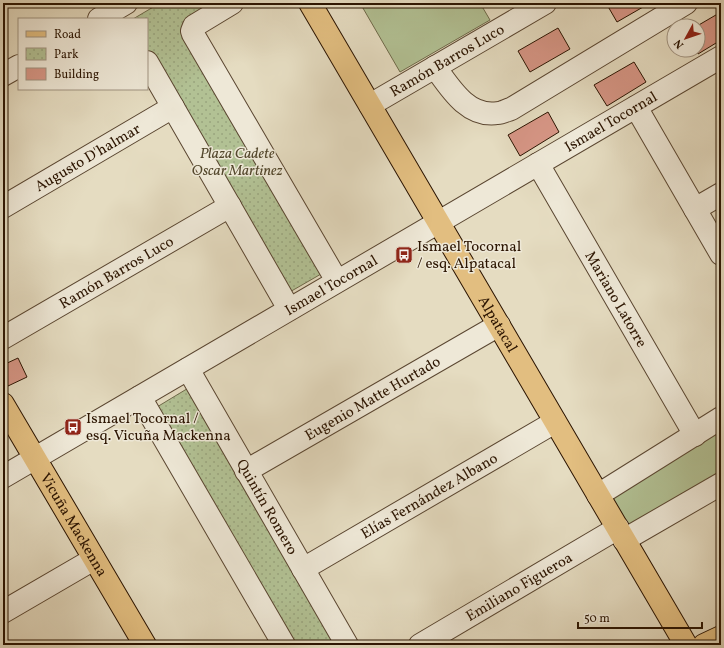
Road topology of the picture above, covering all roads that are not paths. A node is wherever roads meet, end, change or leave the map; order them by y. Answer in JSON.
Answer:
{"nodes":[{"id":1,"x":232,"y":3,"type":"edge"},
{"id":2,"x":310,"y":3,"type":"edge"},
{"id":3,"x":545,"y":3,"type":"edge"},
{"id":4,"x":686,"y":3,"type":"edge"},
{"id":5,"x":721,"y":57,"type":"edge"},
{"id":6,"x":148,"y":64,"type":"edge"},
{"id":7,"x":435,"y":67,"type":"junction"},
{"id":8,"x":370,"y":105,"type":"junction"},
{"id":9,"x":173,"y":107,"type":"junction"},
{"id":10,"x":636,"y":107,"type":"junction"},
{"id":11,"x":538,"y":164,"type":"junction"},
{"id":12,"x":721,"y":194,"type":"edge"},
{"id":13,"x":230,"y":206,"type":"junction"},
{"id":14,"x":3,"y":207,"type":"edge"},
{"id":15,"x":695,"y":209,"type":"junction"},
{"id":16,"x":438,"y":222,"type":"junction"},
{"id":17,"x":721,"y":254,"type":"edge"},
{"id":18,"x":337,"y":281,"type":"junction"},
{"id":19,"x":289,"y":309,"type":"junction"},
{"id":20,"x":499,"y":325,"type":"junction"},
{"id":21,"x":3,"y":338,"type":"edge"},
{"id":22,"x":188,"y":369,"type":"junction"},
{"id":23,"x":140,"y":397,"type":"junction"},
{"id":24,"x":3,"y":404,"type":"edge"},
{"id":25,"x":721,"y":418,"type":"edge"},
{"id":26,"x":555,"y":422,"type":"junction"},
{"id":27,"x":695,"y":435,"type":"junction"},
{"id":28,"x":35,"y":458,"type":"junction"},
{"id":29,"x":246,"y":471,"type":"junction"},
{"id":30,"x":3,"y":477,"type":"edge"},
{"id":31,"x":721,"y":484,"type":"edge"},
{"id":32,"x":598,"y":495,"type":"junction"},
{"id":33,"x":621,"y":534,"type":"junction"},
{"id":34,"x":94,"y":559,"type":"junction"},
{"id":35,"x":303,"y":569,"type":"junction"},
{"id":36,"x":3,"y":612,"type":"edge"},
{"id":37,"x":721,"y":637,"type":"edge"},
{"id":38,"x":144,"y":645,"type":"edge"},
{"id":39,"x":284,"y":645,"type":"edge"},
{"id":40,"x":347,"y":645,"type":"edge"},
{"id":41,"x":420,"y":645,"type":"edge"},
{"id":42,"x":686,"y":645,"type":"edge"},
{"id":43,"x":704,"y":645,"type":"edge"}],
"edges":[{"from":1,"to":18,"type":"street"},
{"from":2,"to":8,"type":"main road","name":"Alpatacal"},
{"from":3,"to":7,"type":"street","name":"Ramón Barros Luco"},
{"from":4,"to":7,"type":"street"},
{"from":5,"to":10,"type":"street","name":"Ismael Tocornal"},
{"from":6,"to":9,"type":"street"},
{"from":7,"to":8,"type":"street","name":"Ramón Barros Luco"},
{"from":8,"to":16,"type":"main road","name":"Alpatacal"},
{"from":9,"to":13,"type":"street"},
{"from":9,"to":14,"type":"street","name":"Augusto D'halmar"},
{"from":10,"to":11,"type":"street","name":"Ismael Tocornal"},
{"from":10,"to":15,"type":"street"},
{"from":11,"to":16,"type":"street","name":"Ismael Tocornal"},
{"from":11,"to":27,"type":"street","name":"Mariano Latorre"},
{"from":12,"to":15,"type":"street"},
{"from":13,"to":19,"type":"street"},
{"from":13,"to":21,"type":"street","name":"Ramón Barros Luco"},
{"from":15,"to":17,"type":"street"},
{"from":16,"to":18,"type":"street","name":"Ismael Tocornal"},
{"from":16,"to":20,"type":"main road","name":"Alpatacal"},
{"from":18,"to":19,"type":"street","name":"Ismael Tocornal"},
{"from":19,"to":22,"type":"street","name":"Ismael Tocornal"},
{"from":20,"to":26,"type":"main road","name":"Alpatacal"},
{"from":20,"to":29,"type":"street","name":"Eugenio Matte Hurtado"},
{"from":22,"to":23,"type":"street","name":"Ismael Tocornal"},
{"from":22,"to":29,"type":"street","name":"Quintín Romero"},
{"from":23,"to":28,"type":"street","name":"Ismael Tocornal"},
{"from":23,"to":39,"type":"street"},
{"from":24,"to":28,"type":"main road","name":"Vicuña Mackenna"},
{"from":25,"to":27,"type":"street"},
{"from":26,"to":32,"type":"main road","name":"Alpatacal"},
{"from":26,"to":35,"type":"street","name":"Elías Fernández Albano"},
{"from":27,"to":32,"type":"street"},
{"from":28,"to":30,"type":"street","name":"Ismael Tocornal"},
{"from":28,"to":34,"type":"main road","name":"Vicuña Mackenna"},
{"from":29,"to":35,"type":"street","name":"Quintín Romero"},
{"from":31,"to":33,"type":"street","name":"Emiliano Figueroa"},
{"from":32,"to":33,"type":"main road","name":"Alpatacal"},
{"from":33,"to":41,"type":"street","name":"Emiliano Figueroa"},
{"from":33,"to":42,"type":"main road","name":"Alpatacal"},
{"from":34,"to":36,"type":"street"},
{"from":34,"to":38,"type":"main road","name":"Vicuña Mackenna"},
{"from":35,"to":40,"type":"street","name":"Quintín Romero"},
{"from":37,"to":43,"type":"main road"}]}
